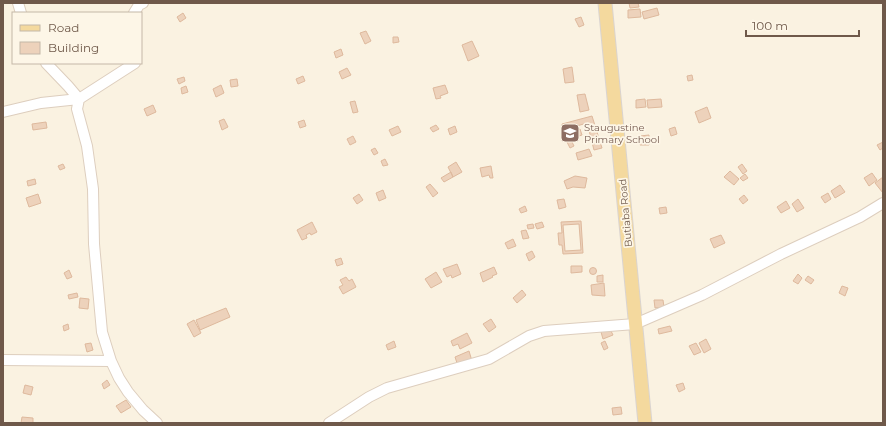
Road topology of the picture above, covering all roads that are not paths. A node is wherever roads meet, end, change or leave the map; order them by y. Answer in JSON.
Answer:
{"nodes":[{"id":1,"x":143,"y":3,"type":"edge"},
{"id":2,"x":605,"y":3,"type":"edge"},
{"id":3,"x":135,"y":12,"type":"edge"},
{"id":4,"x":47,"y":64,"type":"edge"},
{"id":5,"x":133,"y":64,"type":"edge"},
{"id":6,"x":79,"y":100,"type":"junction"},
{"id":7,"x":3,"y":112,"type":"edge"},
{"id":8,"x":883,"y":203,"type":"edge"},
{"id":9,"x":635,"y":324,"type":"junction"},
{"id":10,"x":3,"y":360,"type":"edge"},
{"id":11,"x":111,"y":361,"type":"junction"},
{"id":12,"x":157,"y":423,"type":"edge"},
{"id":13,"x":329,"y":423,"type":"edge"},
{"id":14,"x":645,"y":423,"type":"edge"}],
"edges":[{"from":1,"to":3,"type":"street"},
{"from":2,"to":9,"type":"main road","name":"Butiaba Road"},
{"from":4,"to":6,"type":"street"},
{"from":5,"to":6,"type":"street"},
{"from":6,"to":7,"type":"street"},
{"from":6,"to":11,"type":"street"},
{"from":8,"to":9,"type":"street"},
{"from":9,"to":13,"type":"street"},
{"from":9,"to":14,"type":"main road","name":"Butiaba Road"},
{"from":10,"to":11,"type":"street"},
{"from":11,"to":12,"type":"street"}]}
